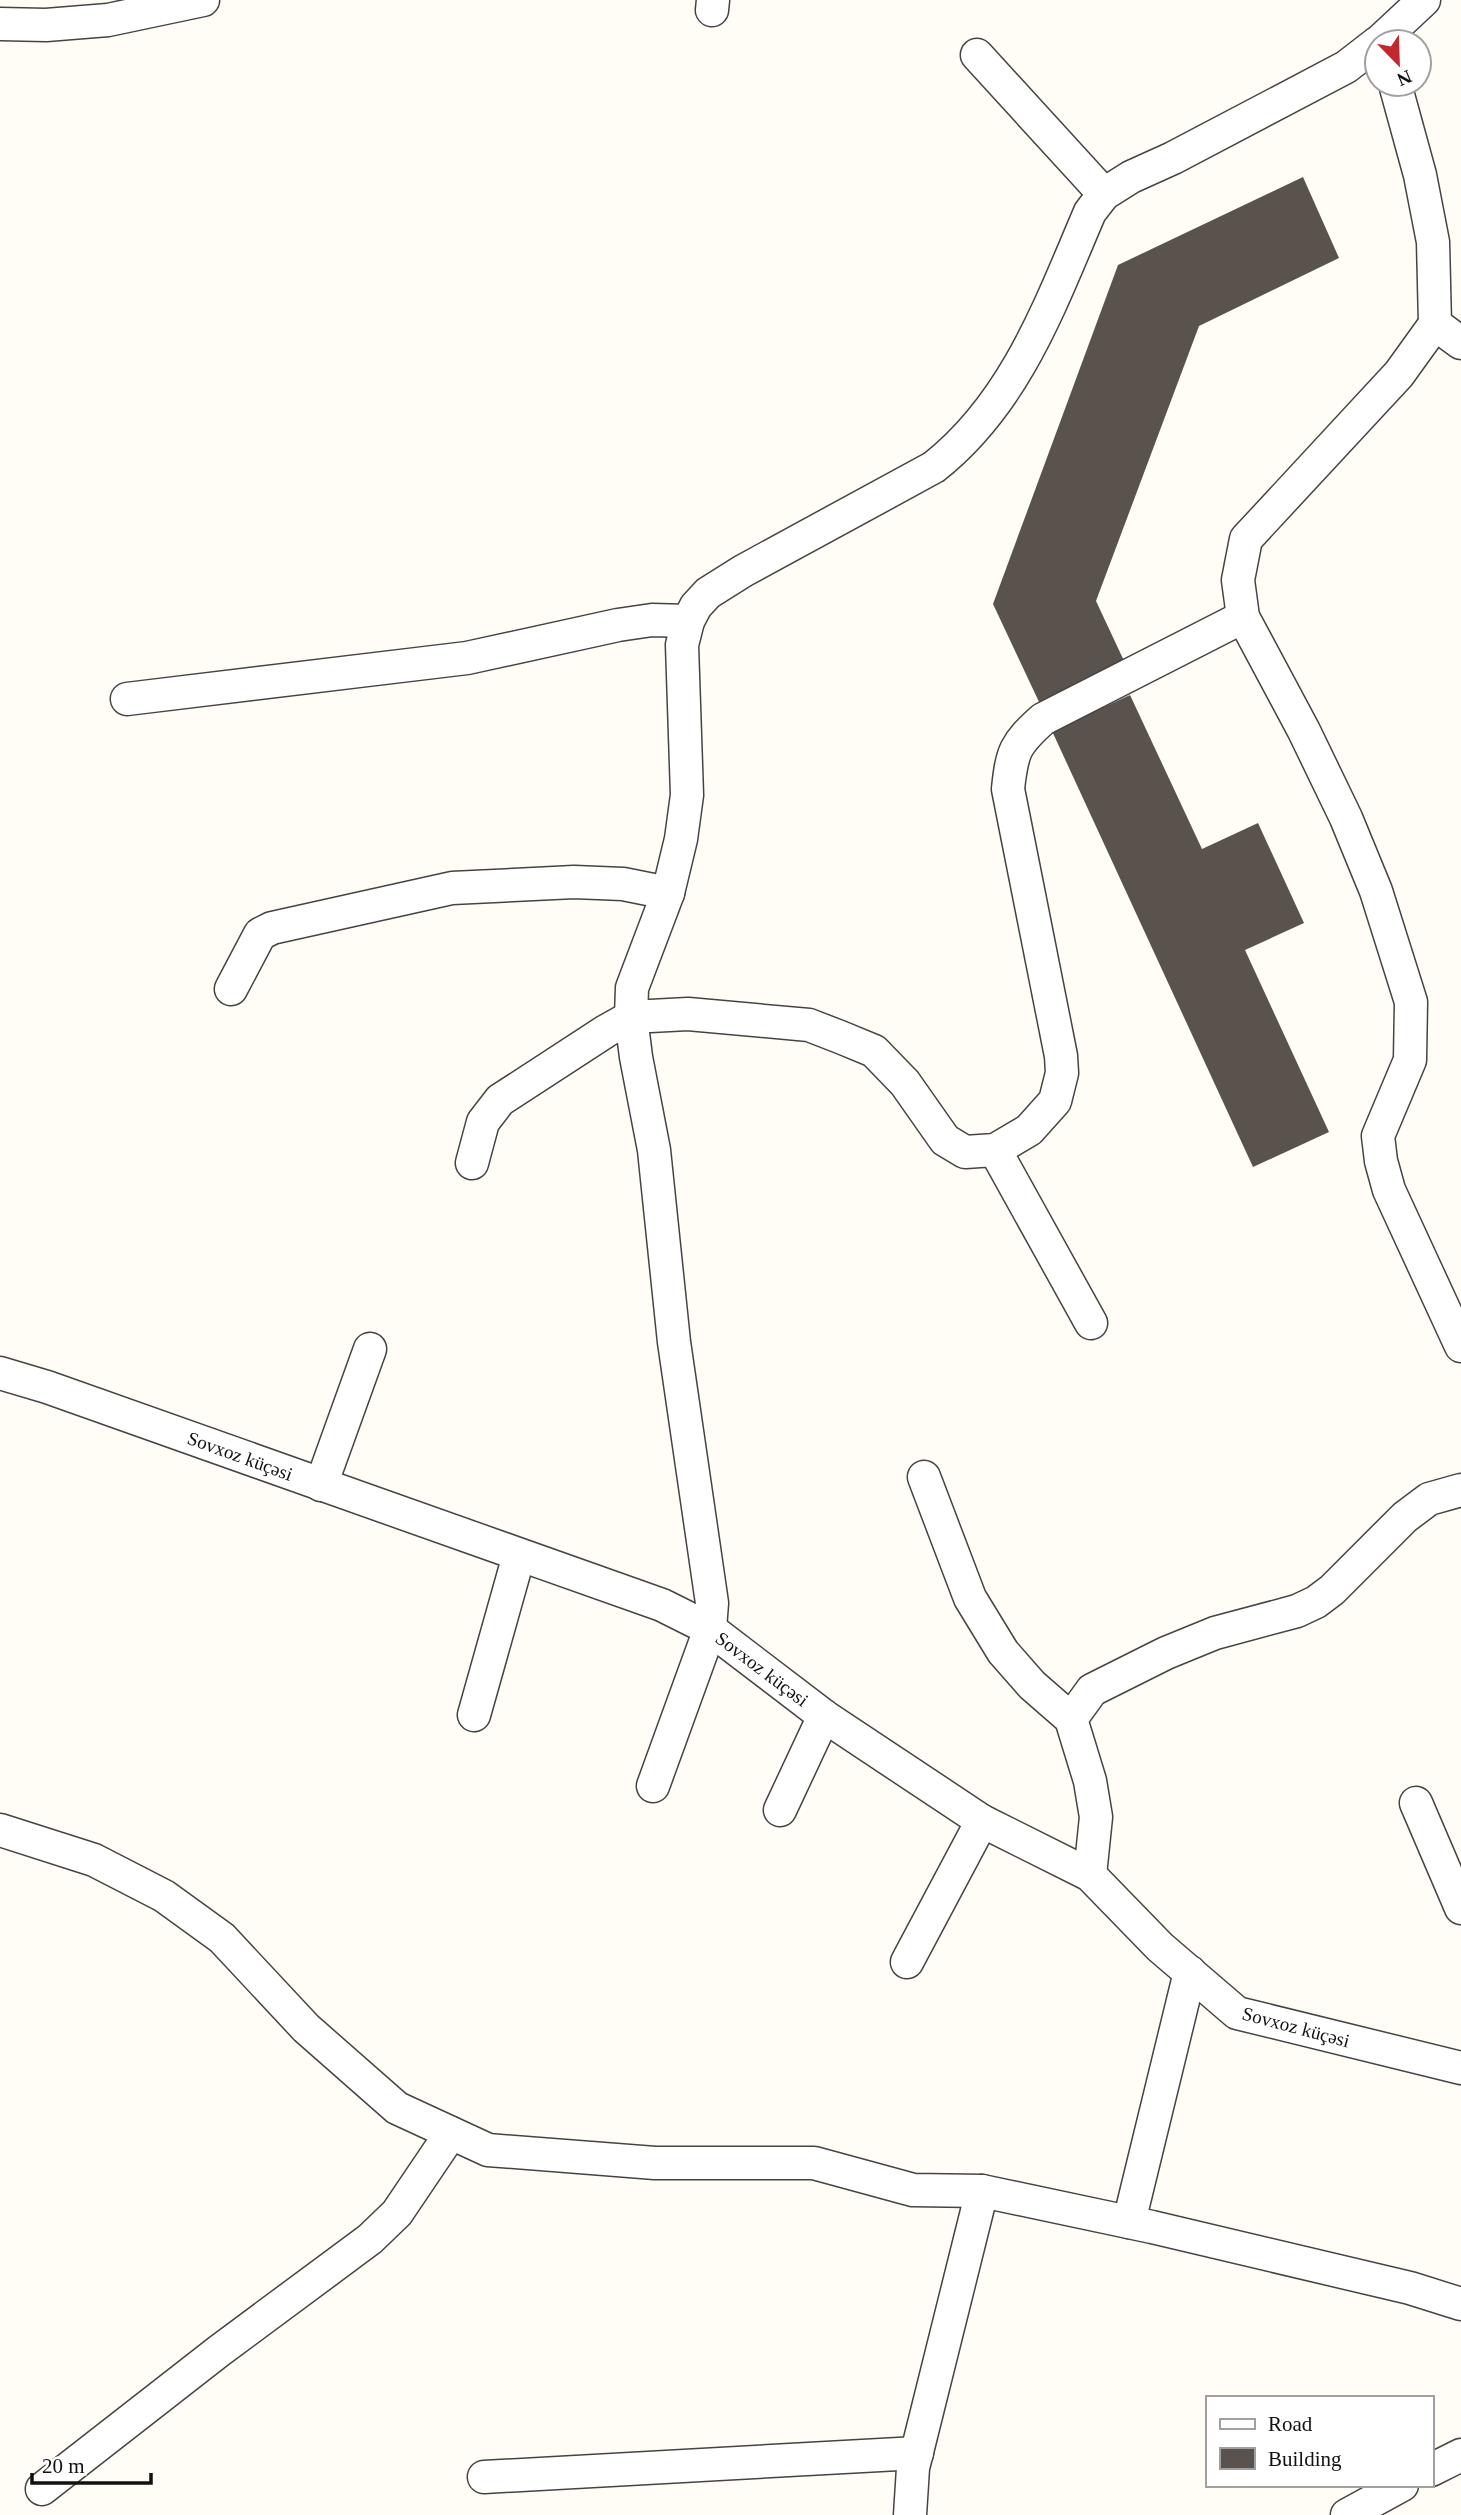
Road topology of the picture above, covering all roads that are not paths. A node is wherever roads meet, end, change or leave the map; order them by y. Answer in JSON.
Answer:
{"nodes":[{"id":1,"x":203,"y":0,"type":"edge"},
{"id":2,"x":1424,"y":0,"type":"edge"},
{"id":3,"x":0,"y":24,"type":"edge"},
{"id":4,"x":1394,"y":28,"type":"edge"},
{"id":5,"x":1363,"y":54,"type":"edge"},
{"id":6,"x":977,"y":55,"type":"dead end"},
{"id":7,"x":1399,"y":98,"type":"edge"},
{"id":8,"x":1104,"y":194,"type":"junction"},
{"id":9,"x":1435,"y":324,"type":"junction"},
{"id":10,"x":1461,"y":344,"type":"edge"},
{"id":11,"x":1243,"y":617,"type":"junction"},
{"id":12,"x":688,"y":621,"type":"junction"},
{"id":13,"x":127,"y":699,"type":"dead end"},
{"id":14,"x":668,"y":893,"type":"junction"},
{"id":15,"x":232,"y":989,"type":"dead end"},
{"id":16,"x":631,"y":1017,"type":"junction"},
{"id":17,"x":995,"y":1150,"type":"junction"},
{"id":18,"x":472,"y":1163,"type":"dead end"},
{"id":19,"x":1091,"y":1323,"type":"dead end"},
{"id":20,"x":1461,"y":1346,"type":"edge"},
{"id":21,"x":370,"y":1349,"type":"dead end"},
{"id":22,"x":0,"y":1373,"type":"edge"},
{"id":23,"x":924,"y":1477,"type":"dead end"},
{"id":24,"x":321,"y":1485,"type":"junction"},
{"id":25,"x":1461,"y":1490,"type":"edge"},
{"id":26,"x":519,"y":1555,"type":"junction"},
{"id":27,"x":709,"y":1629,"type":"junction"},
{"id":28,"x":474,"y":1714,"type":"dead end"},
{"id":29,"x":824,"y":1716,"type":"junction"},
{"id":30,"x":1071,"y":1719,"type":"junction"},
{"id":31,"x":653,"y":1786,"type":"dead end"},
{"id":32,"x":1416,"y":1802,"type":"dead end"},
{"id":33,"x":780,"y":1810,"type":"dead end"},
{"id":34,"x":982,"y":1821,"type":"junction"},
{"id":35,"x":0,"y":1830,"type":"edge"},
{"id":36,"x":1090,"y":1875,"type":"junction"},
{"id":37,"x":1461,"y":1908,"type":"edge"},
{"id":38,"x":907,"y":1962,"type":"dead end"},
{"id":39,"x":1190,"y":1972,"type":"junction"},
{"id":40,"x":1461,"y":2068,"type":"edge"},
{"id":41,"x":451,"y":2133,"type":"junction"},
{"id":42,"x":982,"y":2191,"type":"junction"},
{"id":43,"x":1129,"y":2222,"type":"junction"},
{"id":44,"x":1461,"y":2304,"type":"edge"},
{"id":45,"x":917,"y":2453,"type":"junction"},
{"id":46,"x":1461,"y":2455,"type":"edge"},
{"id":47,"x":1433,"y":2469,"type":"edge"},
{"id":48,"x":484,"y":2477,"type":"dead end"},
{"id":49,"x":1398,"y":2487,"type":"edge"},
{"id":50,"x":42,"y":2489,"type":"dead end"},
{"id":51,"x":910,"y":2515,"type":"edge"},
{"id":52,"x":1347,"y":2515,"type":"edge"}],
"edges":[{"from":1,"to":3,"type":"street"},
{"from":2,"to":4,"type":"street"},
{"from":5,"to":8,"type":"street"},
{"from":6,"to":8,"type":"street"},
{"from":7,"to":9,"type":"street"},
{"from":8,"to":12,"type":"street"},
{"from":9,"to":10,"type":"street"},
{"from":9,"to":11,"type":"street"},
{"from":11,"to":17,"type":"street"},
{"from":11,"to":20,"type":"street"},
{"from":12,"to":13,"type":"street"},
{"from":12,"to":14,"type":"street"},
{"from":14,"to":15,"type":"street"},
{"from":14,"to":16,"type":"street"},
{"from":16,"to":17,"type":"street"},
{"from":16,"to":18,"type":"street"},
{"from":16,"to":27,"type":"street"},
{"from":17,"to":19,"type":"street"},
{"from":21,"to":24,"type":"street"},
{"from":22,"to":24,"type":"street","name":"Sovxoz küçəsi"},
{"from":23,"to":30,"type":"street"},
{"from":24,"to":26,"type":"street","name":"Sovxoz küçəsi"},
{"from":25,"to":30,"type":"street"},
{"from":26,"to":27,"type":"street","name":"Sovxoz küçəsi"},
{"from":26,"to":28,"type":"street"},
{"from":27,"to":29,"type":"street","name":"Sovxoz küçəsi"},
{"from":27,"to":31,"type":"street"},
{"from":29,"to":33,"type":"street"},
{"from":29,"to":34,"type":"street","name":"Sovxoz küçəsi"},
{"from":30,"to":36,"type":"street"},
{"from":32,"to":37,"type":"street"},
{"from":34,"to":36,"type":"street","name":"Sovxoz küçəsi"},
{"from":34,"to":38,"type":"street"},
{"from":35,"to":41,"type":"street"},
{"from":36,"to":39,"type":"street","name":"Sovxoz küçəsi"},
{"from":39,"to":40,"type":"street","name":"Sovxoz küçəsi"},
{"from":39,"to":43,"type":"street"},
{"from":41,"to":42,"type":"street"},
{"from":41,"to":50,"type":"street"},
{"from":42,"to":43,"type":"street"},
{"from":42,"to":45,"type":"street"},
{"from":43,"to":44,"type":"street"},
{"from":45,"to":48,"type":"street"},
{"from":45,"to":51,"type":"street"},
{"from":46,"to":47,"type":"street"},
{"from":49,"to":52,"type":"street"}]}
